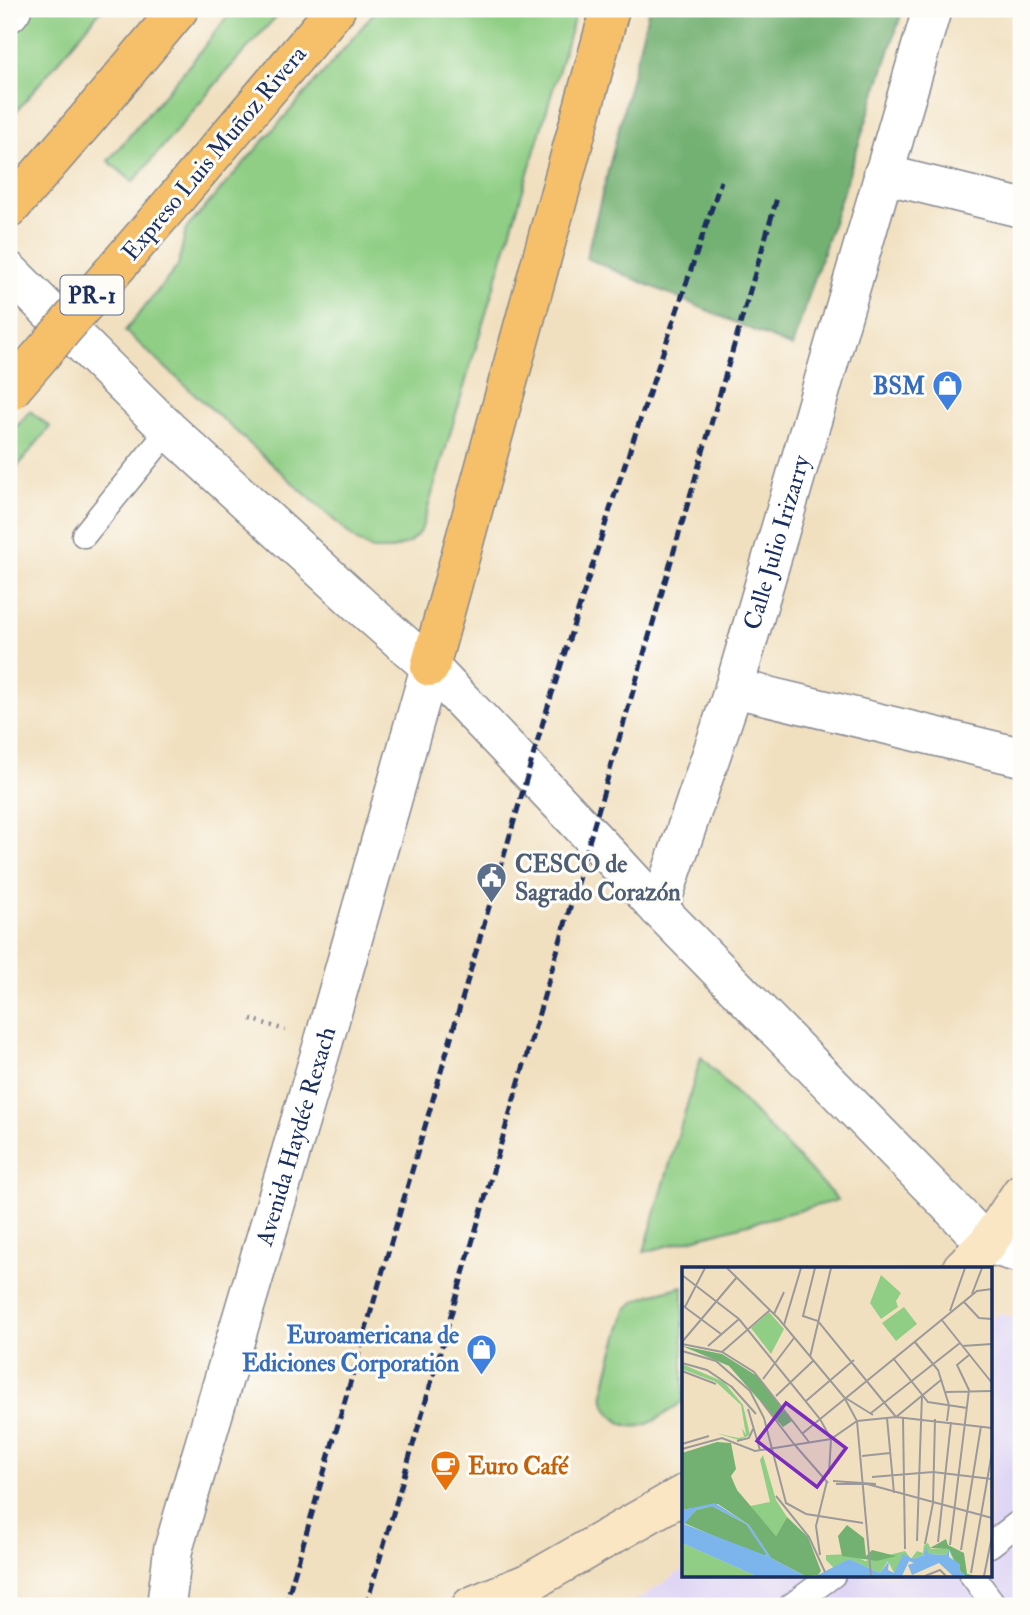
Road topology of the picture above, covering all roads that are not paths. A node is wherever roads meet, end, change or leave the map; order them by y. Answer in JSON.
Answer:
{"nodes":[{"id":1,"x":179,"y":9,"type":"edge"},
{"id":2,"x":336,"y":9,"type":"edge"},
{"id":3,"x":610,"y":9,"type":"edge"},
{"id":4,"x":932,"y":9,"type":"edge"},
{"id":5,"x":883,"y":174,"type":"junction"},
{"id":6,"x":1021,"y":208,"type":"edge"},
{"id":7,"x":9,"y":209,"type":"edge"},
{"id":8,"x":9,"y":271,"type":"edge"},
{"id":9,"x":9,"y":392,"type":"edge"},
{"id":10,"x":169,"y":430,"type":"junction"},
{"id":11,"x":84,"y":536,"type":"dead end"},
{"id":12,"x":430,"y":667,"type":"junction"},
{"id":13,"x":734,"y":688,"type":"junction"},
{"id":14,"x":1021,"y":757,"type":"edge"},
{"id":15,"x":659,"y":909,"type":"junction"},
{"id":16,"x":1021,"y":1193,"type":"edge"},
{"id":17,"x":990,"y":1255,"type":"edge"},
{"id":18,"x":682,"y":1495,"type":"edge"},
{"id":19,"x":1021,"y":1521,"type":"edge"},
{"id":20,"x":992,"y":1543,"type":"edge"},
{"id":21,"x":832,"y":1576,"type":"edge"},
{"id":22,"x":973,"y":1576,"type":"edge"},
{"id":23,"x":166,"y":1606,"type":"edge"},
{"id":24,"x":471,"y":1606,"type":"edge"},
{"id":25,"x":791,"y":1606,"type":"edge"},
{"id":26,"x":995,"y":1606,"type":"edge"}],
"edges":[{"from":1,"to":7,"type":"highway"},
{"from":2,"to":9,"type":"highway","name":"Expreso Luis Muñoz Rivera","number":"PR-1","bridge":true},
{"from":3,"to":12,"type":"highway"},
{"from":4,"to":5,"type":"street","name":"Calle Julio Irizarry"},
{"from":5,"to":6,"type":"street"},
{"from":5,"to":13,"type":"street","name":"Calle Julio Irizarry"},
{"from":8,"to":10,"type":"street"},
{"from":10,"to":11,"type":"lane"},
{"from":10,"to":12,"type":"street"},
{"from":12,"to":15,"type":"street"},
{"from":12,"to":23,"type":"street","name":"Avenida Haydée Rexach"},
{"from":13,"to":14,"type":"street"},
{"from":13,"to":15,"type":"street","name":"Calle Julio Irizarry"},
{"from":15,"to":17,"type":"street"},
{"from":16,"to":17,"type":"main road"},
{"from":18,"to":24,"type":"main road"},
{"from":19,"to":20,"type":"lane"},
{"from":21,"to":25,"type":"lane"},
{"from":22,"to":26,"type":"lane"}]}
